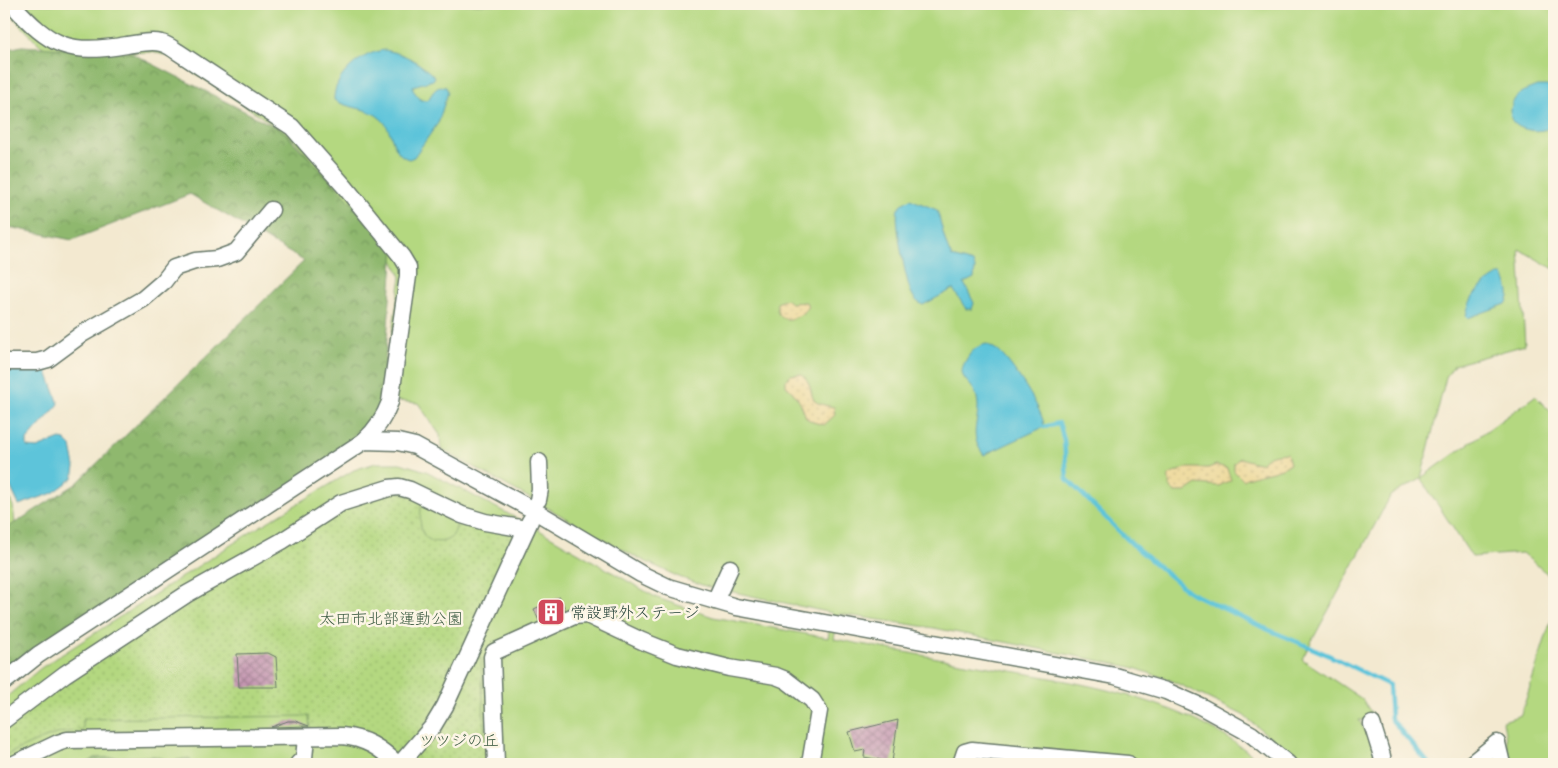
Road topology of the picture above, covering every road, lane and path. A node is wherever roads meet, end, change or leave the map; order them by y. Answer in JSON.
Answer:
{"nodes":[{"id":1,"x":12,"y":4,"type":"edge"},
{"id":2,"x":271,"y":210,"type":"dead end"},
{"id":3,"x":4,"y":362,"type":"edge"},
{"id":4,"x":364,"y":441,"type":"junction"},
{"id":5,"x":539,"y":462,"type":"dead end"},
{"id":6,"x":538,"y":500,"type":"dead end"},
{"id":7,"x":730,"y":568,"type":"dead end"},
{"id":8,"x":715,"y":601,"type":"junction"},
{"id":9,"x":4,"y":682,"type":"edge"},
{"id":10,"x":4,"y":720,"type":"edge"},
{"id":11,"x":1372,"y":724,"type":"dead end"},
{"id":12,"x":306,"y":738,"type":"junction"},
{"id":13,"x":14,"y":764,"type":"edge"},
{"id":14,"x":298,"y":764,"type":"edge"},
{"id":15,"x":399,"y":764,"type":"edge"},
{"id":16,"x":496,"y":764,"type":"edge"},
{"id":17,"x":810,"y":764,"type":"edge"},
{"id":18,"x":961,"y":764,"type":"edge"},
{"id":19,"x":1128,"y":764,"type":"edge"},
{"id":20,"x":1288,"y":764,"type":"edge"},
{"id":21,"x":1383,"y":764,"type":"edge"},
{"id":22,"x":1471,"y":764,"type":"edge"},
{"id":23,"x":1502,"y":764,"type":"edge"}],
"edges":[{"from":1,"to":4,"type":"street"},
{"from":2,"to":3,"type":"street"},
{"from":4,"to":8,"type":"street"},
{"from":4,"to":9,"type":"street"},
{"from":5,"to":6,"type":"street"},
{"from":7,"to":8,"type":"street"},
{"from":8,"to":20,"type":"street"},
{"from":10,"to":15,"type":"street"},
{"from":11,"to":21,"type":"street"},
{"from":12,"to":13,"type":"street"},
{"from":12,"to":14,"type":"street"},
{"from":12,"to":15,"type":"street"},
{"from":16,"to":17,"type":"street"},
{"from":18,"to":19,"type":"street"},
{"from":22,"to":23,"type":"street"}]}
